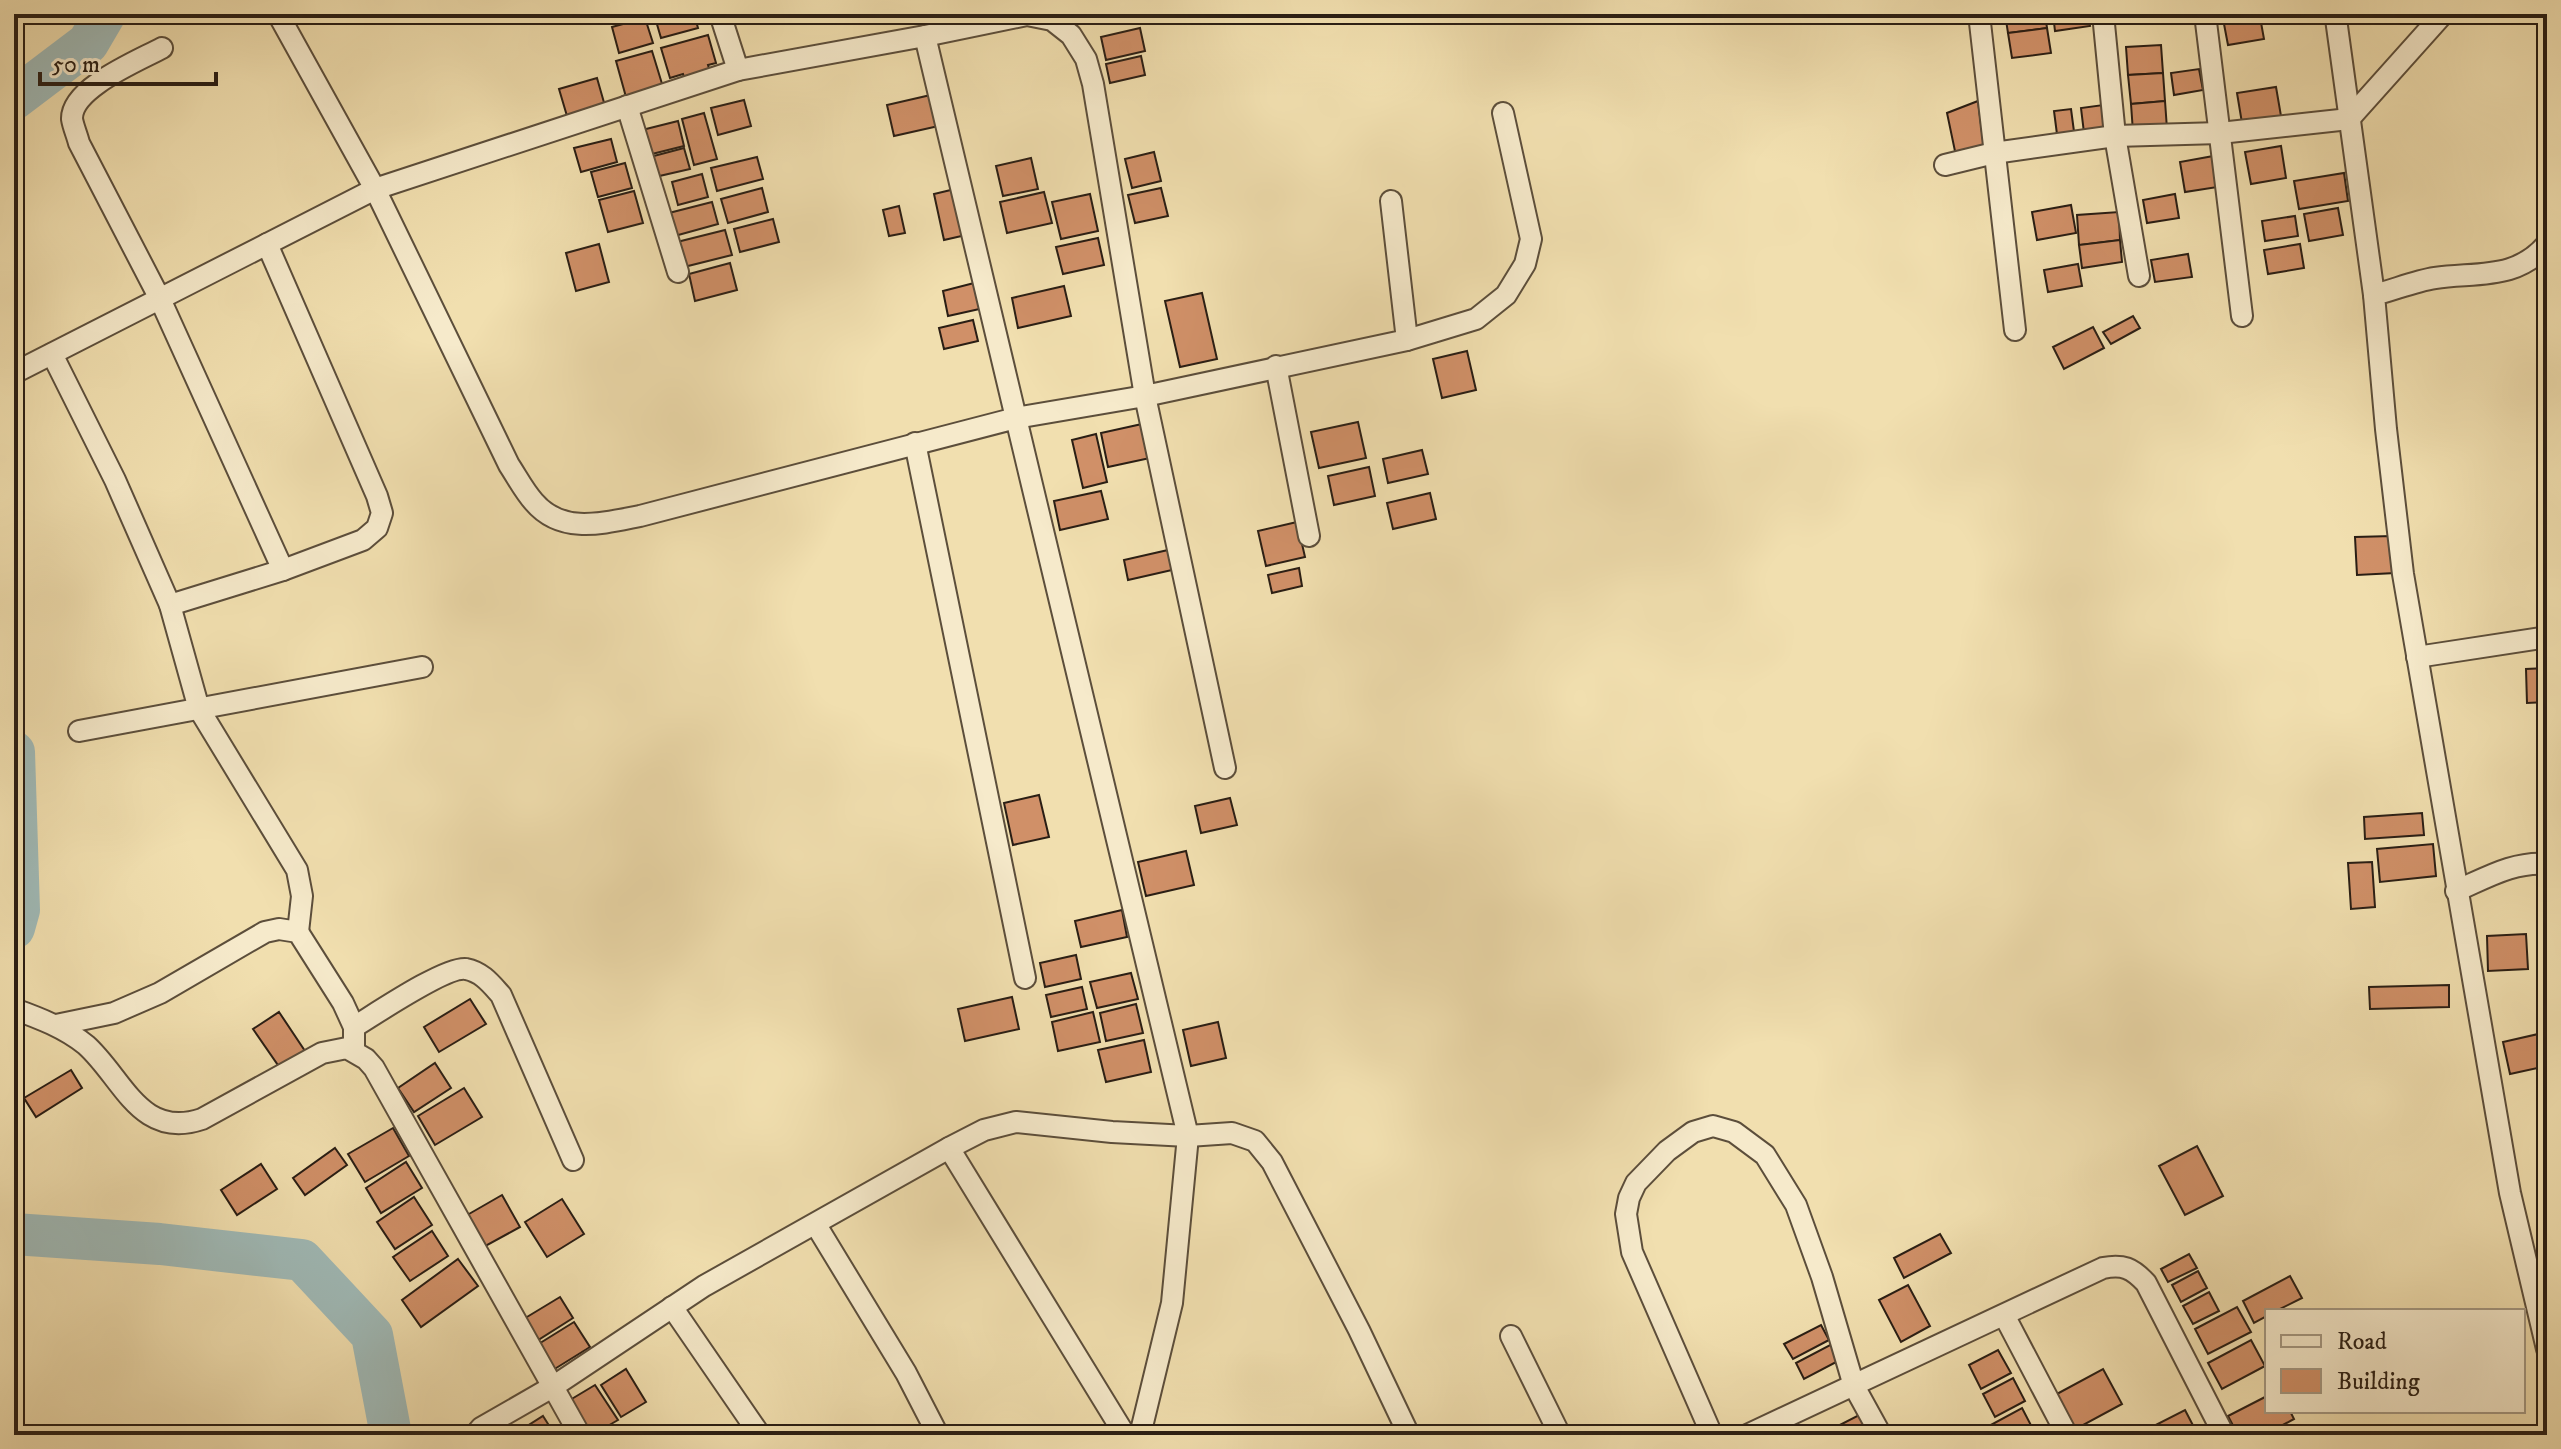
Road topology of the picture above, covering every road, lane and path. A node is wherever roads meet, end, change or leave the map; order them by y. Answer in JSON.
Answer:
{"nodes":[{"id":1,"x":278,"y":14,"type":"edge"},
{"id":2,"x":720,"y":14,"type":"edge"},
{"id":3,"x":1979,"y":14,"type":"edge"},
{"id":4,"x":2103,"y":14,"type":"edge"},
{"id":5,"x":2205,"y":14,"type":"edge"},
{"id":6,"x":2443,"y":14,"type":"edge"},
{"id":7,"x":2336,"y":19,"type":"dead end"},
{"id":8,"x":925,"y":36,"type":"junction"},
{"id":9,"x":162,"y":48,"type":"dead end"},
{"id":10,"x":738,"y":70,"type":"junction"},
{"id":11,"x":627,"y":106,"type":"junction"},
{"id":12,"x":1503,"y":113,"type":"dead end"},
{"id":13,"x":2349,"y":119,"type":"junction"},
{"id":14,"x":2220,"y":133,"type":"junction"},
{"id":15,"x":2115,"y":136,"type":"junction"},
{"id":16,"x":1994,"y":153,"type":"junction"},
{"id":17,"x":1945,"y":165,"type":"dead end"},
{"id":18,"x":375,"y":189,"type":"junction"},
{"id":19,"x":1391,"y":201,"type":"dead end"},
{"id":20,"x":267,"y":244,"type":"junction"},
{"id":21,"x":2547,"y":244,"type":"edge"},
{"id":22,"x":678,"y":272,"type":"dead end"},
{"id":23,"x":2139,"y":276,"type":"dead end"},
{"id":24,"x":2374,"y":295,"type":"junction"},
{"id":25,"x":160,"y":299,"type":"junction"},
{"id":26,"x":2242,"y":316,"type":"dead end"},
{"id":27,"x":2015,"y":330,"type":"dead end"},
{"id":28,"x":1407,"y":340,"type":"junction"},
{"id":29,"x":52,"y":354,"type":"junction"},
{"id":30,"x":1276,"y":366,"type":"junction"},
{"id":31,"x":14,"y":373,"type":"edge"},
{"id":32,"x":1145,"y":396,"type":"junction"},
{"id":33,"x":1016,"y":418,"type":"junction"},
{"id":34,"x":915,"y":443,"type":"junction"},
{"id":35,"x":1309,"y":536,"type":"dead end"},
{"id":36,"x":283,"y":570,"type":"junction"},
{"id":37,"x":170,"y":605,"type":"junction"},
{"id":38,"x":2547,"y":637,"type":"edge"},
{"id":39,"x":2417,"y":657,"type":"junction"},
{"id":40,"x":422,"y":667,"type":"dead end"},
{"id":41,"x":199,"y":709,"type":"junction"},
{"id":42,"x":79,"y":731,"type":"dead end"},
{"id":43,"x":1225,"y":768,"type":"dead end"},
{"id":44,"x":2547,"y":864,"type":"edge"},
{"id":45,"x":2456,"y":891,"type":"junction"},
{"id":46,"x":298,"y":932,"type":"junction"},
{"id":47,"x":1025,"y":978,"type":"dead end"},
{"id":48,"x":18,"y":1010,"type":"edge"},
{"id":49,"x":56,"y":1025,"type":"junction"},
{"id":50,"x":354,"y":1027,"type":"junction"},
{"id":51,"x":354,"y":1050,"type":"junction"},
{"id":52,"x":1188,"y":1136,"type":"junction"},
{"id":53,"x":949,"y":1148,"type":"junction"},
{"id":54,"x":573,"y":1160,"type":"dead end"},
{"id":55,"x":816,"y":1225,"type":"junction"},
{"id":56,"x":672,"y":1307,"type":"junction"},
{"id":57,"x":2004,"y":1315,"type":"junction"},
{"id":58,"x":2544,"y":1326,"type":"edge"},
{"id":59,"x":1511,"y":1336,"type":"dead end"},
{"id":60,"x":2547,"y":1349,"type":"edge"},
{"id":61,"x":554,"y":1386,"type":"junction"},
{"id":62,"x":1854,"y":1386,"type":"junction"},
{"id":63,"x":475,"y":1435,"type":"edge"},
{"id":64,"x":580,"y":1435,"type":"edge"},
{"id":65,"x":760,"y":1435,"type":"edge"},
{"id":66,"x":938,"y":1435,"type":"edge"},
{"id":67,"x":1125,"y":1435,"type":"edge"},
{"id":68,"x":1140,"y":1435,"type":"edge"},
{"id":69,"x":1409,"y":1435,"type":"edge"},
{"id":70,"x":1560,"y":1435,"type":"edge"},
{"id":71,"x":1712,"y":1435,"type":"edge"},
{"id":72,"x":1747,"y":1435,"type":"edge"},
{"id":73,"x":1881,"y":1435,"type":"edge"},
{"id":74,"x":2067,"y":1435,"type":"edge"},
{"id":75,"x":2224,"y":1435,"type":"edge"}],
"edges":[{"from":1,"to":18,"type":"street"},
{"from":2,"to":10,"type":"street"},
{"from":3,"to":16,"type":"street"},
{"from":4,"to":15,"type":"street"},
{"from":5,"to":14,"type":"street"},
{"from":6,"to":13,"type":"street"},
{"from":7,"to":13,"type":"street"},
{"from":8,"to":10,"type":"street"},
{"from":8,"to":32,"type":"street"},
{"from":8,"to":33,"type":"street"},
{"from":9,"to":25,"type":"street"},
{"from":10,"to":11,"type":"street"},
{"from":11,"to":18,"type":"street"},
{"from":11,"to":22,"type":"street"},
{"from":12,"to":28,"type":"street"},
{"from":13,"to":14,"type":"street"},
{"from":13,"to":24,"type":"street"},
{"from":14,"to":15,"type":"street"},
{"from":14,"to":26,"type":"street"},
{"from":15,"to":16,"type":"street"},
{"from":15,"to":23,"type":"street"},
{"from":16,"to":17,"type":"street"},
{"from":16,"to":27,"type":"street"},
{"from":18,"to":20,"type":"street"},
{"from":18,"to":34,"type":"street"},
{"from":19,"to":28,"type":"street"},
{"from":20,"to":25,"type":"street"},
{"from":20,"to":36,"type":"street"},
{"from":21,"to":24,"type":"street"},
{"from":24,"to":39,"type":"street"},
{"from":25,"to":29,"type":"street"},
{"from":25,"to":36,"type":"street"},
{"from":28,"to":30,"type":"street"},
{"from":29,"to":31,"type":"street"},
{"from":29,"to":37,"type":"street"},
{"from":30,"to":32,"type":"street"},
{"from":30,"to":35,"type":"street"},
{"from":32,"to":33,"type":"street"},
{"from":32,"to":43,"type":"street"},
{"from":33,"to":34,"type":"street"},
{"from":33,"to":52,"type":"street"},
{"from":34,"to":47,"type":"street"},
{"from":36,"to":37,"type":"street"},
{"from":37,"to":41,"type":"street"},
{"from":38,"to":39,"type":"street"},
{"from":39,"to":45,"type":"street"},
{"from":40,"to":41,"type":"street"},
{"from":41,"to":42,"type":"street"},
{"from":41,"to":46,"type":"street"},
{"from":44,"to":45,"type":"street"},
{"from":45,"to":58,"type":"street"},
{"from":46,"to":49,"type":"street"},
{"from":46,"to":50,"type":"street"},
{"from":48,"to":49,"type":"street"},
{"from":49,"to":51,"type":"street"},
{"from":50,"to":51,"type":"street"},
{"from":50,"to":54,"type":"street"},
{"from":51,"to":61,"type":"street"},
{"from":52,"to":53,"type":"street"},
{"from":52,"to":68,"type":"street"},
{"from":52,"to":69,"type":"street"},
{"from":53,"to":55,"type":"street"},
{"from":53,"to":67,"type":"street"},
{"from":55,"to":56,"type":"street"},
{"from":55,"to":66,"type":"street"},
{"from":56,"to":61,"type":"street"},
{"from":56,"to":65,"type":"street"},
{"from":57,"to":62,"type":"street"},
{"from":57,"to":74,"type":"street"},
{"from":57,"to":75,"type":"street"},
{"from":58,"to":60,"type":"street"},
{"from":59,"to":70,"type":"street"},
{"from":61,"to":63,"type":"street"},
{"from":61,"to":64,"type":"street"},
{"from":62,"to":71,"type":"street"},
{"from":62,"to":72,"type":"street"},
{"from":62,"to":73,"type":"street"}]}
